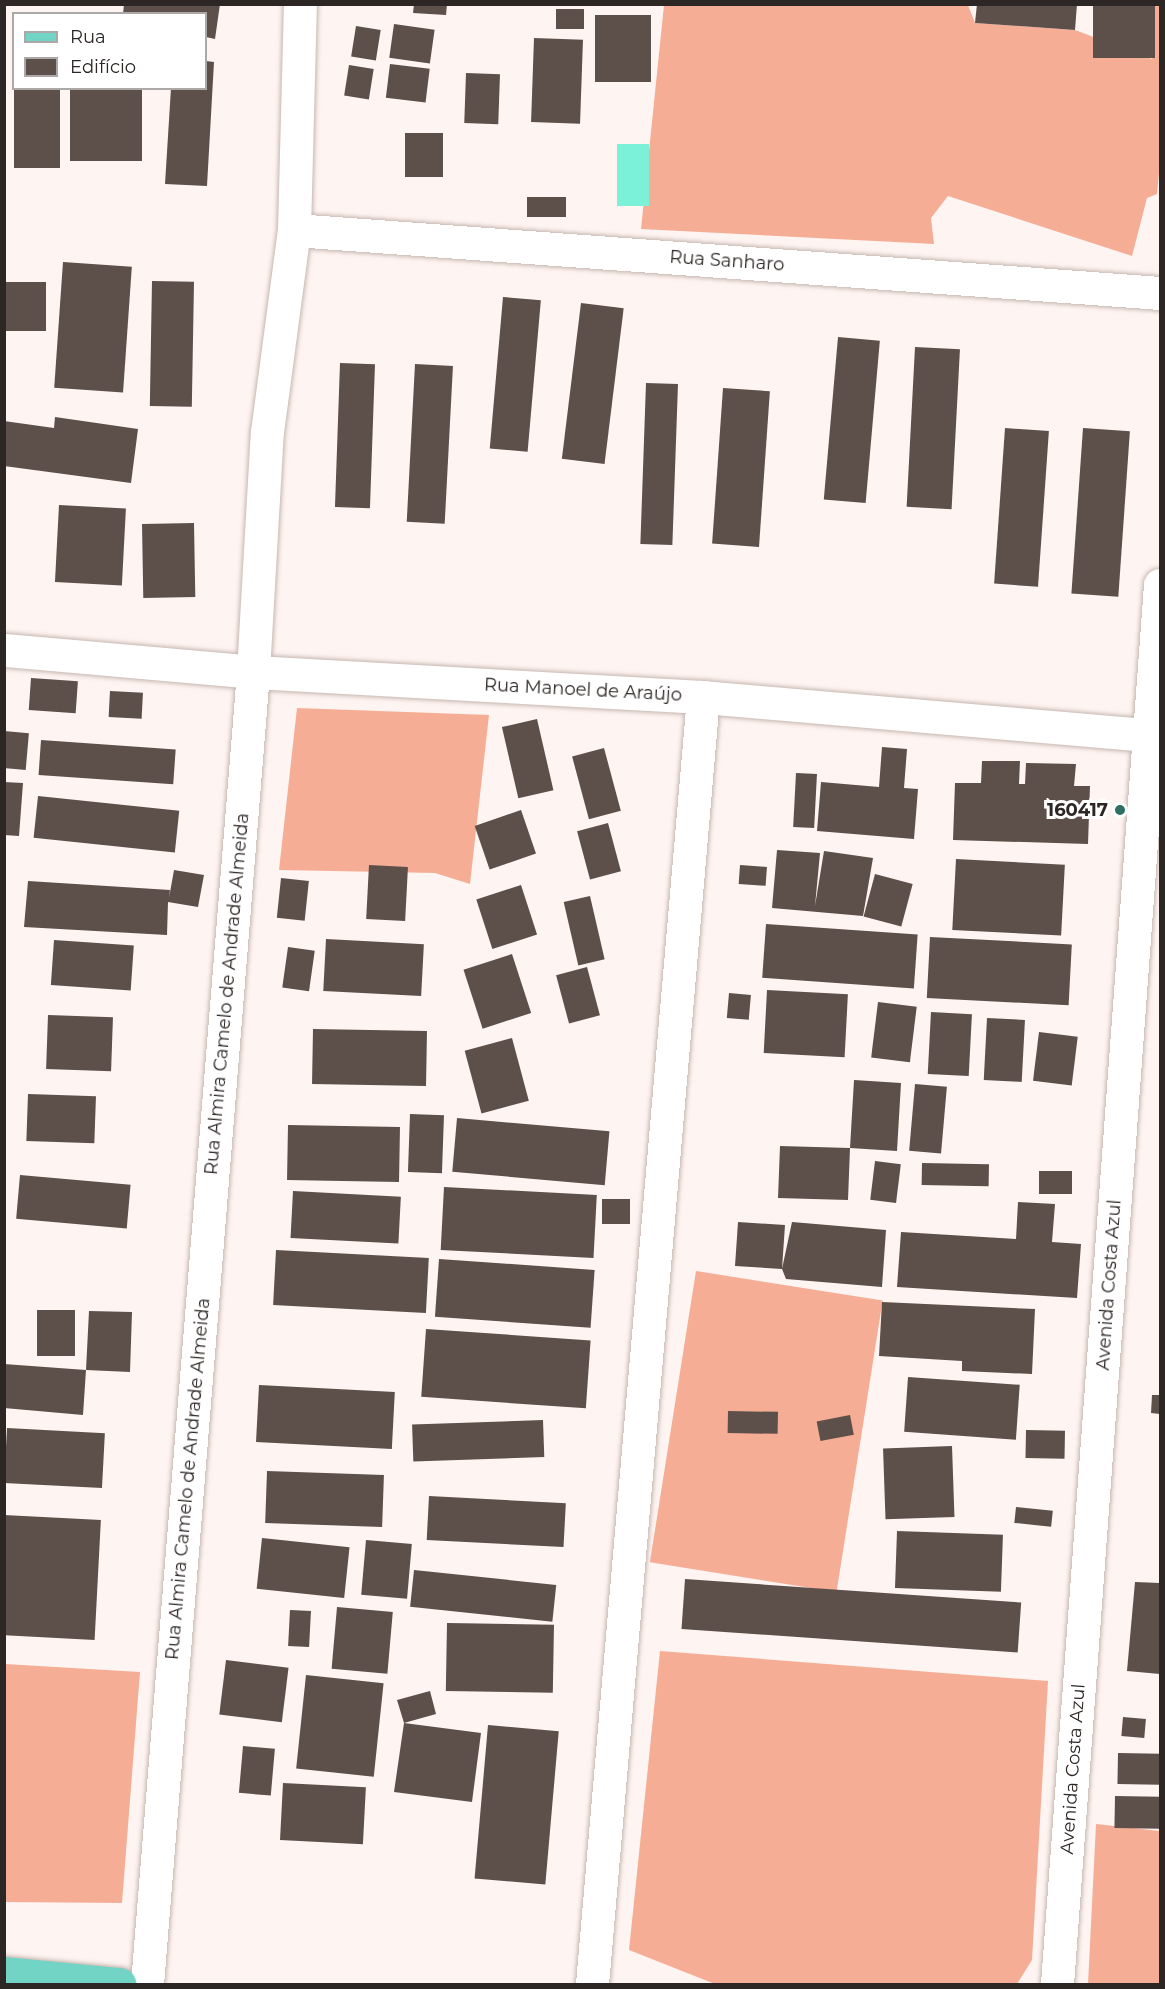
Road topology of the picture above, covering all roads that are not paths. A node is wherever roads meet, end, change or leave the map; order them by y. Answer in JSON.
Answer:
{"nodes":[{"id":1,"x":300,"y":4,"type":"edge"},
{"id":2,"x":294,"y":230,"type":"junction"},
{"id":3,"x":1161,"y":293,"type":"edge"},
{"id":4,"x":1161,"y":585,"type":"edge"},
{"id":5,"x":4,"y":650,"type":"edge"},
{"id":6,"x":253,"y":672,"type":"junction"},
{"id":7,"x":703,"y":697,"type":"junction"},
{"id":8,"x":1155,"y":735,"type":"edge"},
{"id":9,"x":4,"y":1973,"type":"edge"},
{"id":10,"x":119,"y":1984,"type":"edge"},
{"id":11,"x":147,"y":1984,"type":"edge"},
{"id":12,"x":592,"y":1984,"type":"edge"},
{"id":13,"x":1057,"y":1984,"type":"edge"}],
"edges":[{"from":1,"to":2,"type":"street","name":"Rua Almira Camelo de Andrade Almeida"},
{"from":2,"to":3,"type":"street","name":"Rua Sanharo"},
{"from":2,"to":6,"type":"street","name":"Rua Almira Camelo de Andrade Almeida"},
{"from":4,"to":8,"type":"street","name":"Avenida Costa Azul"},
{"from":5,"to":6,"type":"street","name":"Rua Manoel de Araújo"},
{"from":6,"to":7,"type":"street","name":"Rua Manoel de Araújo"},
{"from":6,"to":11,"type":"street","name":"Rua Almira Camelo de Andrade Almeida"},
{"from":7,"to":8,"type":"street","name":"Rua Manoel de Araújo"},
{"from":7,"to":12,"type":"street"},
{"from":8,"to":13,"type":"street","name":"Avenida Costa Azul"},
{"from":9,"to":10,"type":"main road"}]}
